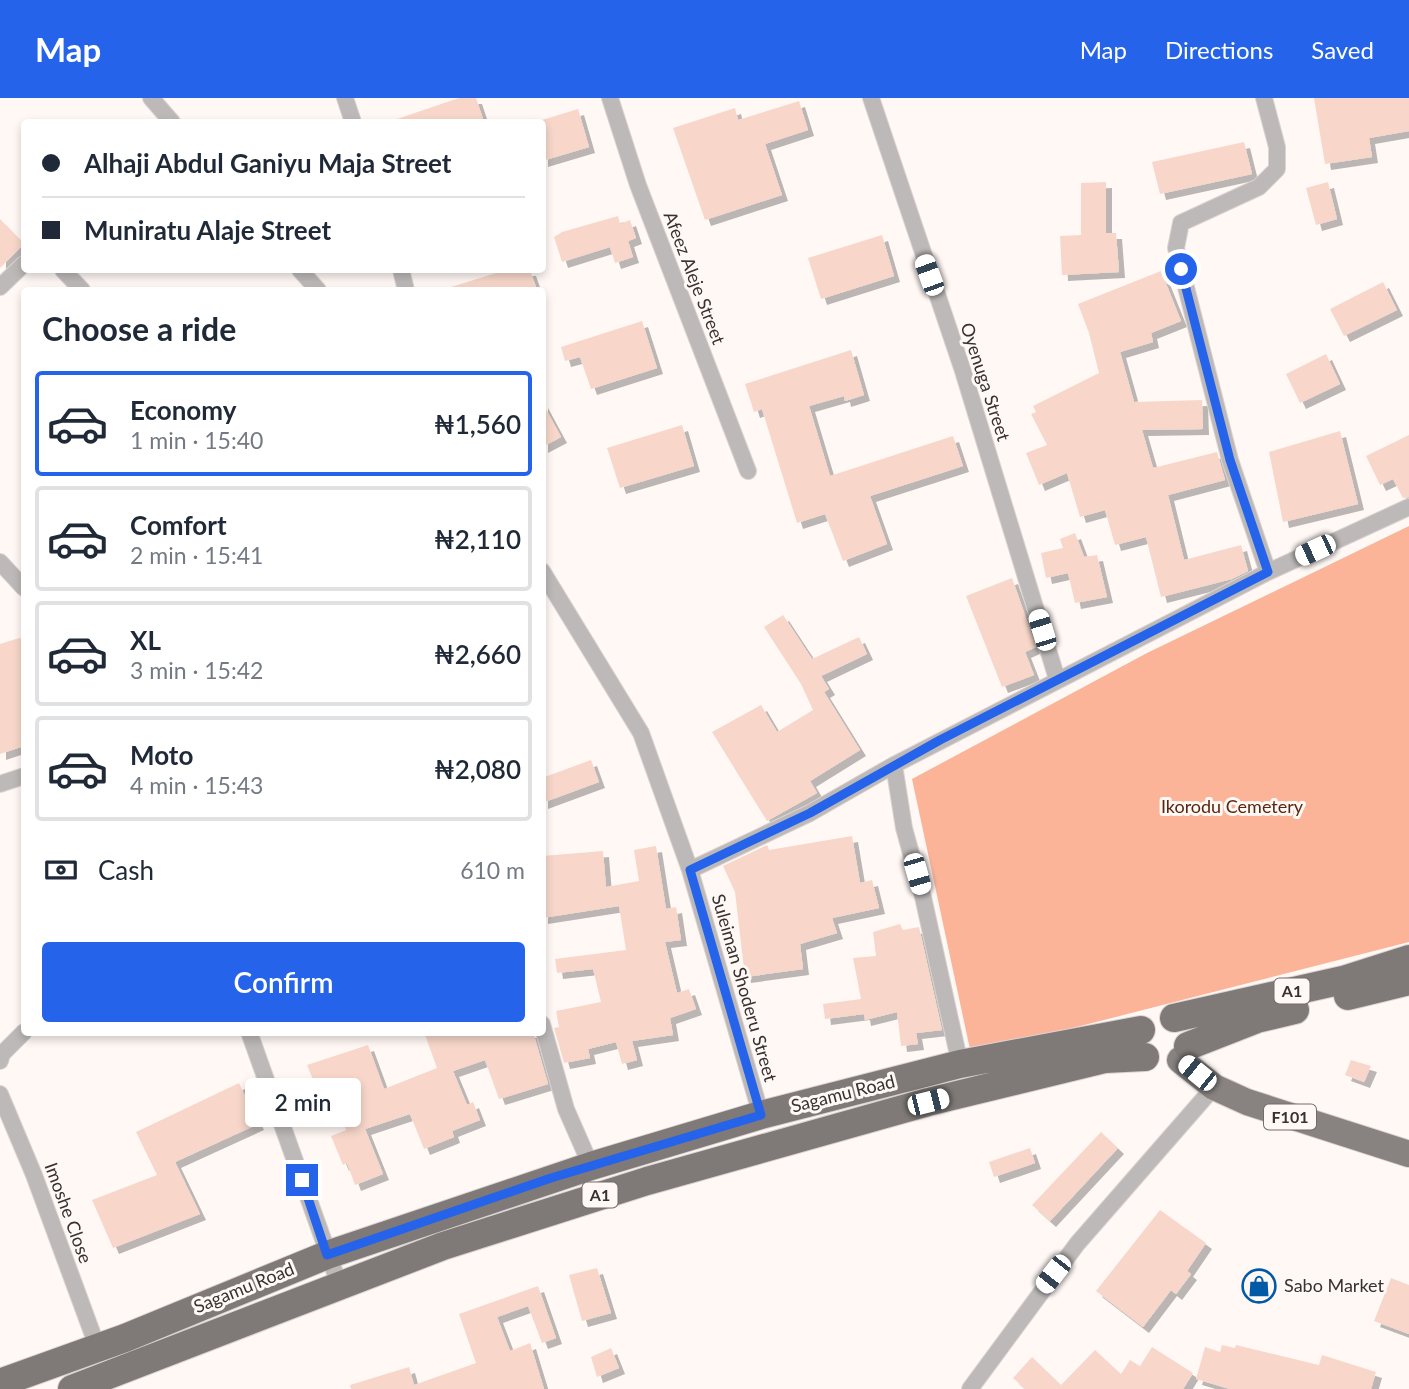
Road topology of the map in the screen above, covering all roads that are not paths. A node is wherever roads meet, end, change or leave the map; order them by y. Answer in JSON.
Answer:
{"nodes":[{"id":1,"x":151,"y":98,"type":"edge"},
{"id":2,"x":345,"y":98,"type":"edge"},
{"id":3,"x":610,"y":98,"type":"edge"},
{"id":4,"x":871,"y":98,"type":"edge"},
{"id":5,"x":1265,"y":98,"type":"edge"},
{"id":6,"x":169,"y":119,"type":"edge"},
{"id":7,"x":352,"y":119,"type":"edge"},
{"id":8,"x":21,"y":267,"type":"edge"},
{"id":9,"x":66,"y":273,"type":"edge"},
{"id":10,"x":303,"y":273,"type":"edge"},
{"id":11,"x":0,"y":287,"type":"edge"},
{"id":12,"x":79,"y":287,"type":"edge"},
{"id":13,"x":315,"y":287,"type":"edge"},
{"id":14,"x":748,"y":471,"type":"dead end"},
{"id":15,"x":1409,"y":507,"type":"edge"},
{"id":16,"x":0,"y":562,"type":"edge"},
{"id":17,"x":1268,"y":572,"type":"junction"},
{"id":18,"x":546,"y":578,"type":"edge"},
{"id":19,"x":21,"y":585,"type":"edge"},
{"id":20,"x":1057,"y":679,"type":"junction"},
{"id":21,"x":894,"y":765,"type":"junction"},
{"id":22,"x":21,"y":777,"type":"edge"},
{"id":23,"x":0,"y":784,"type":"edge"},
{"id":24,"x":690,"y":870,"type":"junction"},
{"id":25,"x":1409,"y":959,"type":"edge"},
{"id":26,"x":1409,"y":981,"type":"edge"},
{"id":27,"x":1174,"y":1018,"type":"junction"},
{"id":28,"x":21,"y":1035,"type":"edge"},
{"id":29,"x":251,"y":1036,"type":"edge"},
{"id":30,"x":545,"y":1036,"type":"edge"},
{"id":31,"x":1143,"y":1044,"type":"junction"},
{"id":32,"x":1184,"y":1053,"type":"junction"},
{"id":33,"x":0,"y":1061,"type":"edge"},
{"id":34,"x":960,"y":1064,"type":"junction"},
{"id":35,"x":1214,"y":1087,"type":"junction"},
{"id":36,"x":0,"y":1094,"type":"edge"},
{"id":37,"x":761,"y":1115,"type":"junction"},
{"id":38,"x":1409,"y":1154,"type":"edge"},
{"id":39,"x":591,"y":1166,"type":"junction"},
{"id":40,"x":327,"y":1255,"type":"junction"},
{"id":41,"x":339,"y":1284,"type":"junction"},
{"id":42,"x":97,"y":1346,"type":"junction"},
{"id":43,"x":0,"y":1383,"type":"edge"},
{"id":44,"x":72,"y":1389,"type":"edge"},
{"id":45,"x":970,"y":1389,"type":"edge"}],
"edges":[{"from":1,"to":6,"type":"street"},
{"from":2,"to":7,"type":"street"},
{"from":3,"to":14,"type":"street","name":"Afeez Aleje Street"},
{"from":4,"to":20,"type":"street","name":"Oyenuga Street"},
{"from":5,"to":17,"type":"street"},
{"from":8,"to":11,"type":"street"},
{"from":9,"to":12,"type":"street"},
{"from":10,"to":13,"type":"street"},
{"from":15,"to":17,"type":"street"},
{"from":16,"to":19,"type":"street"},
{"from":17,"to":20,"type":"street"},
{"from":18,"to":24,"type":"street","name":"Suleiman Shoderu Street"},
{"from":20,"to":21,"type":"street"},
{"from":21,"to":24,"type":"street"},
{"from":21,"to":34,"type":"street"},
{"from":22,"to":23,"type":"street"},
{"from":24,"to":37,"type":"street","name":"Suleiman Shoderu Street"},
{"from":25,"to":27,"type":"highway","number":"A1"},
{"from":26,"to":32,"type":"highway","number":"A1"},
{"from":27,"to":31,"type":"highway","number":"A1"},
{"from":27,"to":32,"type":"highway"},
{"from":28,"to":33,"type":"street"},
{"from":29,"to":40,"type":"street"},
{"from":30,"to":39,"type":"street"},
{"from":31,"to":32,"type":"highway","number":"A1"},
{"from":31,"to":34,"type":"highway","name":"Sagamu Road","number":"A1"},
{"from":31,"to":41,"type":"highway","name":"Sagamu Road","number":"A1"},
{"from":32,"to":35,"type":"main road","number":"F101"},
{"from":34,"to":37,"type":"highway","name":"Sagamu Road","number":"A1"},
{"from":35,"to":38,"type":"main road","number":"F101"},
{"from":35,"to":45,"type":"street"},
{"from":36,"to":42,"type":"street","name":"Imoshe Close"},
{"from":37,"to":39,"type":"highway","name":"Sagamu Road","number":"A1"},
{"from":39,"to":40,"type":"highway","name":"Sagamu Road","number":"A1"},
{"from":40,"to":41,"type":"street"},
{"from":40,"to":42,"type":"highway","name":"Sagamu Road","number":"A1"},
{"from":41,"to":44,"type":"highway","name":"Sagamu Road","number":"A1"},
{"from":42,"to":43,"type":"highway","name":"Sagamu Road","number":"A1"}]}
